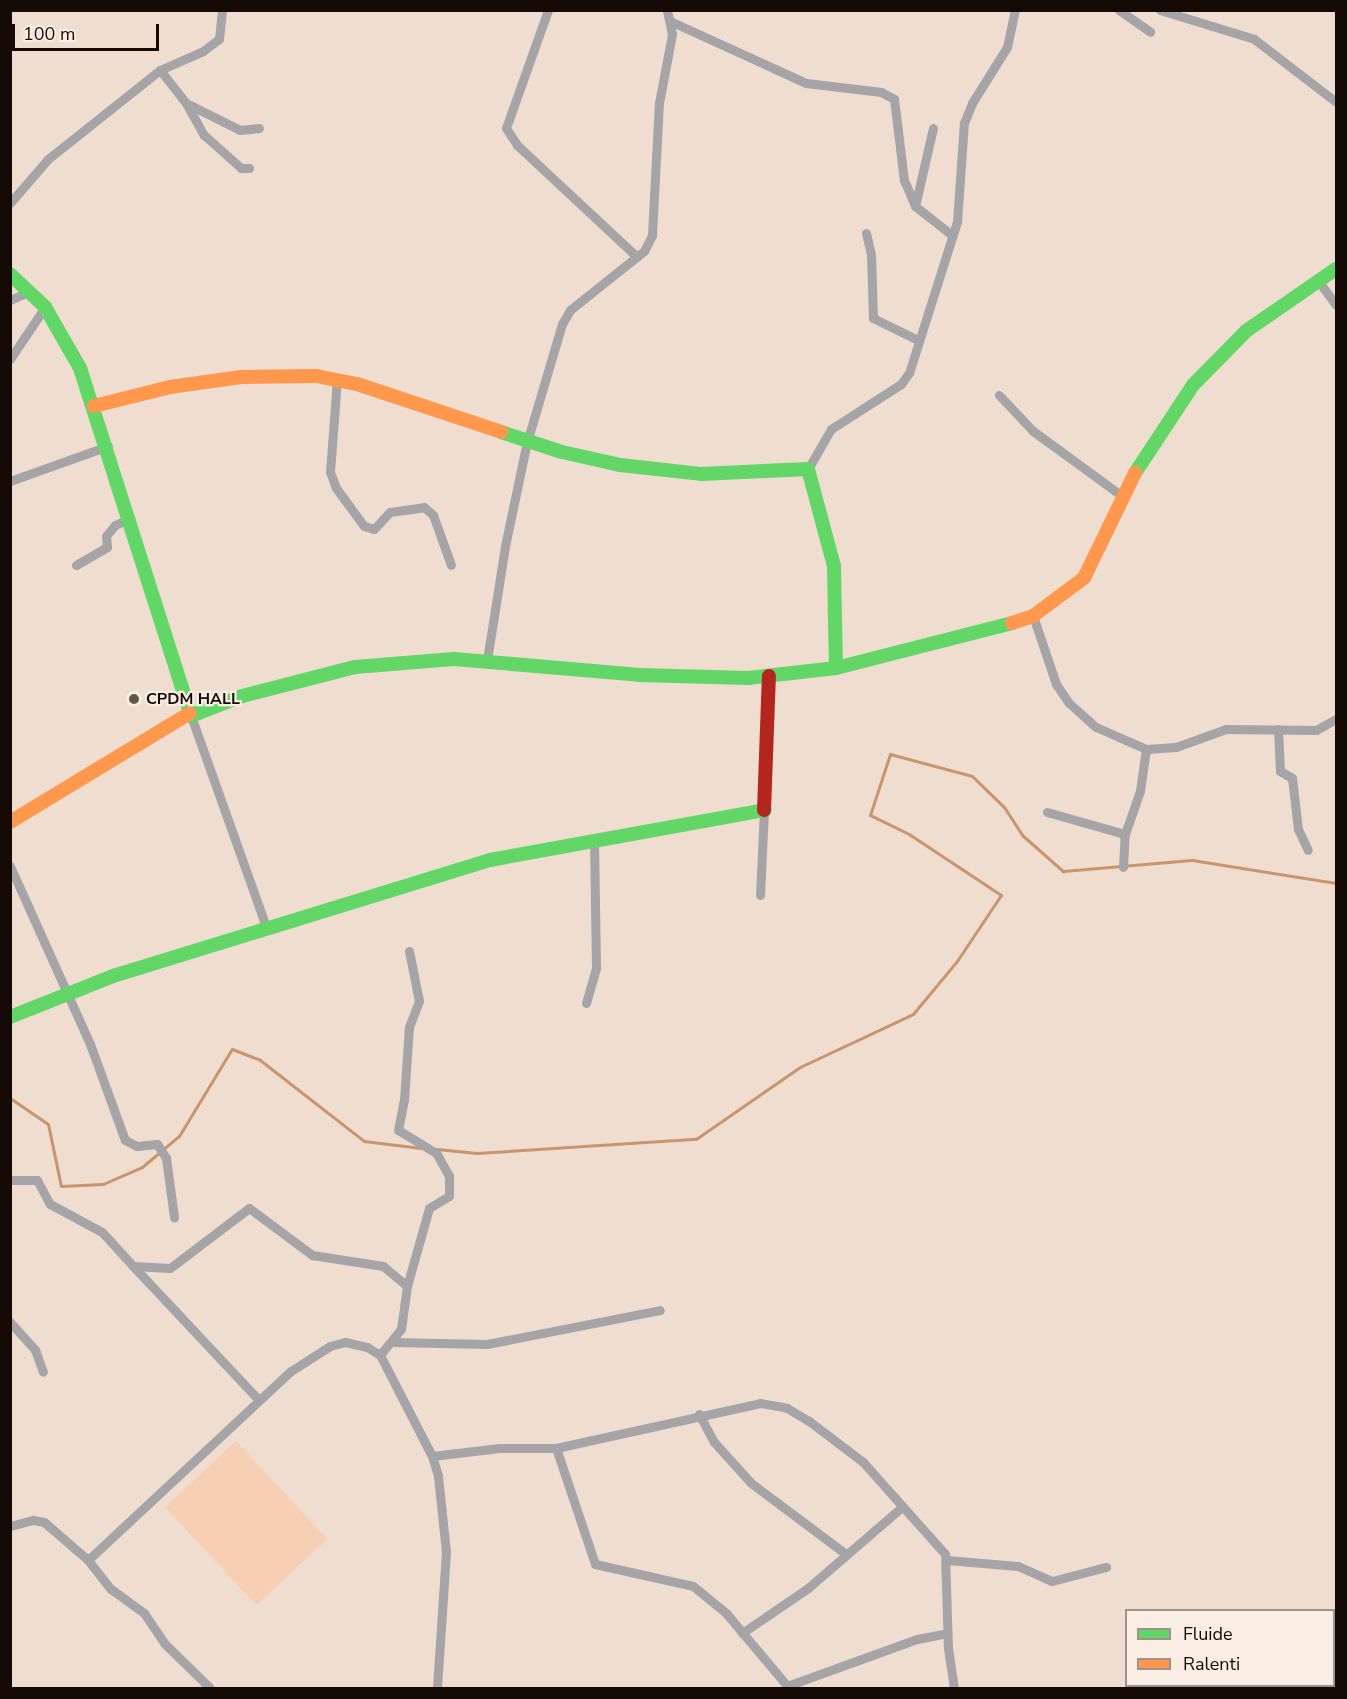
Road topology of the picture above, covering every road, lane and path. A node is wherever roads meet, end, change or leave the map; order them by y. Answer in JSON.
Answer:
{"nodes":[{"id":1,"x":222,"y":10,"type":"edge"},
{"id":2,"x":548,"y":10,"type":"edge"},
{"id":3,"x":667,"y":10,"type":"edge"},
{"id":4,"x":1015,"y":10,"type":"edge"},
{"id":5,"x":1119,"y":10,"type":"edge"},
{"id":6,"x":1160,"y":10,"type":"edge"},
{"id":7,"x":670,"y":21,"type":"junction"},
{"id":8,"x":1150,"y":32,"type":"dead end"},
{"id":9,"x":160,"y":70,"type":"junction"},
{"id":10,"x":1336,"y":102,"type":"edge"},
{"id":11,"x":186,"y":104,"type":"junction"},
{"id":12,"x":259,"y":128,"type":"dead end"},
{"id":13,"x":933,"y":128,"type":"dead end"},
{"id":14,"x":249,"y":168,"type":"dead end"},
{"id":15,"x":10,"y":203,"type":"edge"},
{"id":16,"x":915,"y":206,"type":"junction"},
{"id":17,"x":866,"y":233,"type":"dead end"},
{"id":18,"x":953,"y":236,"type":"junction"},
{"id":19,"x":637,"y":257,"type":"junction"},
{"id":20,"x":1336,"y":269,"type":"edge"},
{"id":21,"x":10,"y":274,"type":"edge"},
{"id":22,"x":1317,"y":279,"type":"junction"},
{"id":23,"x":30,"y":291,"type":"junction"},
{"id":24,"x":10,"y":300,"type":"edge"},
{"id":25,"x":1336,"y":305,"type":"edge"},
{"id":26,"x":45,"y":307,"type":"junction"},
{"id":27,"x":918,"y":340,"type":"junction"},
{"id":28,"x":10,"y":360,"type":"edge"},
{"id":29,"x":337,"y":379,"type":"junction"},
{"id":30,"x":999,"y":395,"type":"dead end"},
{"id":31,"x":94,"y":406,"type":"junction"},
{"id":32,"x":527,"y":442,"type":"junction"},
{"id":33,"x":108,"y":446,"type":"junction"},
{"id":34,"x":808,"y":469,"type":"junction"},
{"id":35,"x":10,"y":481,"type":"edge"},
{"id":36,"x":1122,"y":496,"type":"junction"},
{"id":37,"x":131,"y":518,"type":"junction"},
{"id":38,"x":76,"y":565,"type":"dead end"},
{"id":39,"x":451,"y":565,"type":"dead end"},
{"id":40,"x":1033,"y":616,"type":"junction"},
{"id":41,"x":487,"y":660,"type":"junction"},
{"id":42,"x":836,"y":668,"type":"junction"},
{"id":43,"x":769,"y":676,"type":"junction"},
{"id":44,"x":191,"y":716,"type":"junction"},
{"id":45,"x":1336,"y":719,"type":"edge"},
{"id":46,"x":1278,"y":729,"type":"junction"},
{"id":47,"x":1146,"y":749,"type":"junction"},
{"id":48,"x":764,"y":810,"type":"junction"},
{"id":49,"x":1047,"y":812,"type":"dead end"},
{"id":50,"x":10,"y":822,"type":"edge"},
{"id":51,"x":1125,"y":834,"type":"junction"},
{"id":52,"x":594,"y":842,"type":"junction"},
{"id":53,"x":1308,"y":850,"type":"dead end"},
{"id":54,"x":10,"y":866,"type":"edge"},
{"id":55,"x":1123,"y":867,"type":"dead end"},
{"id":56,"x":759,"y":895,"type":"dead end"},
{"id":57,"x":266,"y":927,"type":"junction"},
{"id":58,"x":409,"y":951,"type":"dead end"},
{"id":59,"x":65,"y":995,"type":"junction"},
{"id":60,"x":585,"y":1003,"type":"dead end"},
{"id":61,"x":10,"y":1017,"type":"edge"},
{"id":62,"x":10,"y":1180,"type":"edge"},
{"id":63,"x":174,"y":1217,"type":"dead end"},
{"id":64,"x":133,"y":1266,"type":"junction"},
{"id":65,"x":407,"y":1286,"type":"junction"},
{"id":66,"x":660,"y":1310,"type":"dead end"},
{"id":67,"x":10,"y":1322,"type":"edge"},
{"id":68,"x":392,"y":1342,"type":"junction"},
{"id":69,"x":380,"y":1355,"type":"junction"},
{"id":70,"x":43,"y":1372,"type":"dead end"},
{"id":71,"x":259,"y":1400,"type":"junction"},
{"id":72,"x":699,"y":1414,"type":"junction"},
{"id":73,"x":556,"y":1448,"type":"junction"},
{"id":74,"x":432,"y":1456,"type":"junction"},
{"id":75,"x":903,"y":1506,"type":"junction"},
{"id":76,"x":10,"y":1526,"type":"edge"},
{"id":77,"x":846,"y":1554,"type":"junction"},
{"id":78,"x":88,"y":1560,"type":"junction"},
{"id":79,"x":947,"y":1560,"type":"junction"},
{"id":80,"x":1106,"y":1567,"type":"dead end"},
{"id":81,"x":742,"y":1633,"type":"junction"},
{"id":82,"x":947,"y":1633,"type":"junction"},
{"id":83,"x":788,"y":1688,"type":"edge"},
{"id":84,"x":210,"y":1689,"type":"edge"},
{"id":85,"x":437,"y":1689,"type":"edge"},
{"id":86,"x":954,"y":1689,"type":"edge"}],
"edges":[{"from":1,"to":9,"type":"street"},
{"from":2,"to":19,"type":"street"},
{"from":3,"to":7,"type":"street"},
{"from":4,"to":18,"type":"street"},
{"from":5,"to":8,"type":"street"},
{"from":6,"to":10,"type":"street"},
{"from":7,"to":16,"type":"street"},
{"from":7,"to":19,"type":"street"},
{"from":9,"to":11,"type":"street"},
{"from":9,"to":15,"type":"street"},
{"from":11,"to":12,"type":"street"},
{"from":11,"to":14,"type":"street"},
{"from":13,"to":16,"type":"street"},
{"from":16,"to":18,"type":"street"},
{"from":17,"to":27,"type":"street"},
{"from":18,"to":27,"type":"street"},
{"from":19,"to":32,"type":"street"},
{"from":20,"to":22,"type":"street"},
{"from":21,"to":23,"type":"street"},
{"from":22,"to":25,"type":"street"},
{"from":22,"to":36,"type":"street"},
{"from":23,"to":24,"type":"street"},
{"from":23,"to":26,"type":"street"},
{"from":26,"to":28,"type":"street"},
{"from":26,"to":31,"type":"street"},
{"from":27,"to":34,"type":"street"},
{"from":29,"to":31,"type":"street"},
{"from":29,"to":32,"type":"street"},
{"from":29,"to":39,"type":"street"},
{"from":30,"to":36,"type":"street"},
{"from":31,"to":33,"type":"street"},
{"from":32,"to":34,"type":"street"},
{"from":32,"to":41,"type":"street"},
{"from":33,"to":35,"type":"street"},
{"from":33,"to":37,"type":"street"},
{"from":34,"to":42,"type":"street"},
{"from":36,"to":40,"type":"street"},
{"from":37,"to":38,"type":"street"},
{"from":37,"to":44,"type":"street"},
{"from":40,"to":42,"type":"street"},
{"from":40,"to":47,"type":"street"},
{"from":41,"to":43,"type":"street"},
{"from":41,"to":44,"type":"street"},
{"from":42,"to":43,"type":"street"},
{"from":43,"to":48,"type":"street"},
{"from":44,"to":50,"type":"street"},
{"from":44,"to":57,"type":"street"},
{"from":45,"to":46,"type":"street"},
{"from":46,"to":47,"type":"street"},
{"from":46,"to":53,"type":"street"},
{"from":47,"to":51,"type":"street"},
{"from":48,"to":52,"type":"street"},
{"from":48,"to":56,"type":"street"},
{"from":49,"to":51,"type":"street"},
{"from":51,"to":55,"type":"street"},
{"from":52,"to":57,"type":"street"},
{"from":52,"to":60,"type":"street"},
{"from":54,"to":59,"type":"street"},
{"from":57,"to":59,"type":"street"},
{"from":58,"to":65,"type":"street"},
{"from":59,"to":61,"type":"street"},
{"from":59,"to":63,"type":"street"},
{"from":62,"to":64,"type":"street"},
{"from":64,"to":65,"type":"street"},
{"from":64,"to":71,"type":"street"},
{"from":65,"to":68,"type":"street"},
{"from":66,"to":68,"type":"street"},
{"from":67,"to":70,"type":"street"},
{"from":68,"to":69,"type":"street"},
{"from":69,"to":71,"type":"street"},
{"from":69,"to":74,"type":"street"},
{"from":71,"to":78,"type":"street"},
{"from":72,"to":73,"type":"street"},
{"from":72,"to":75,"type":"street"},
{"from":72,"to":77,"type":"street"},
{"from":73,"to":74,"type":"street"},
{"from":73,"to":81,"type":"street"},
{"from":74,"to":85,"type":"street"},
{"from":75,"to":77,"type":"street"},
{"from":75,"to":79,"type":"street"},
{"from":76,"to":78,"type":"street"},
{"from":77,"to":81,"type":"street"},
{"from":78,"to":84,"type":"street"},
{"from":79,"to":80,"type":"street"},
{"from":79,"to":82,"type":"street"},
{"from":81,"to":83,"type":"street"},
{"from":82,"to":83,"type":"street"},
{"from":82,"to":86,"type":"street"}]}
